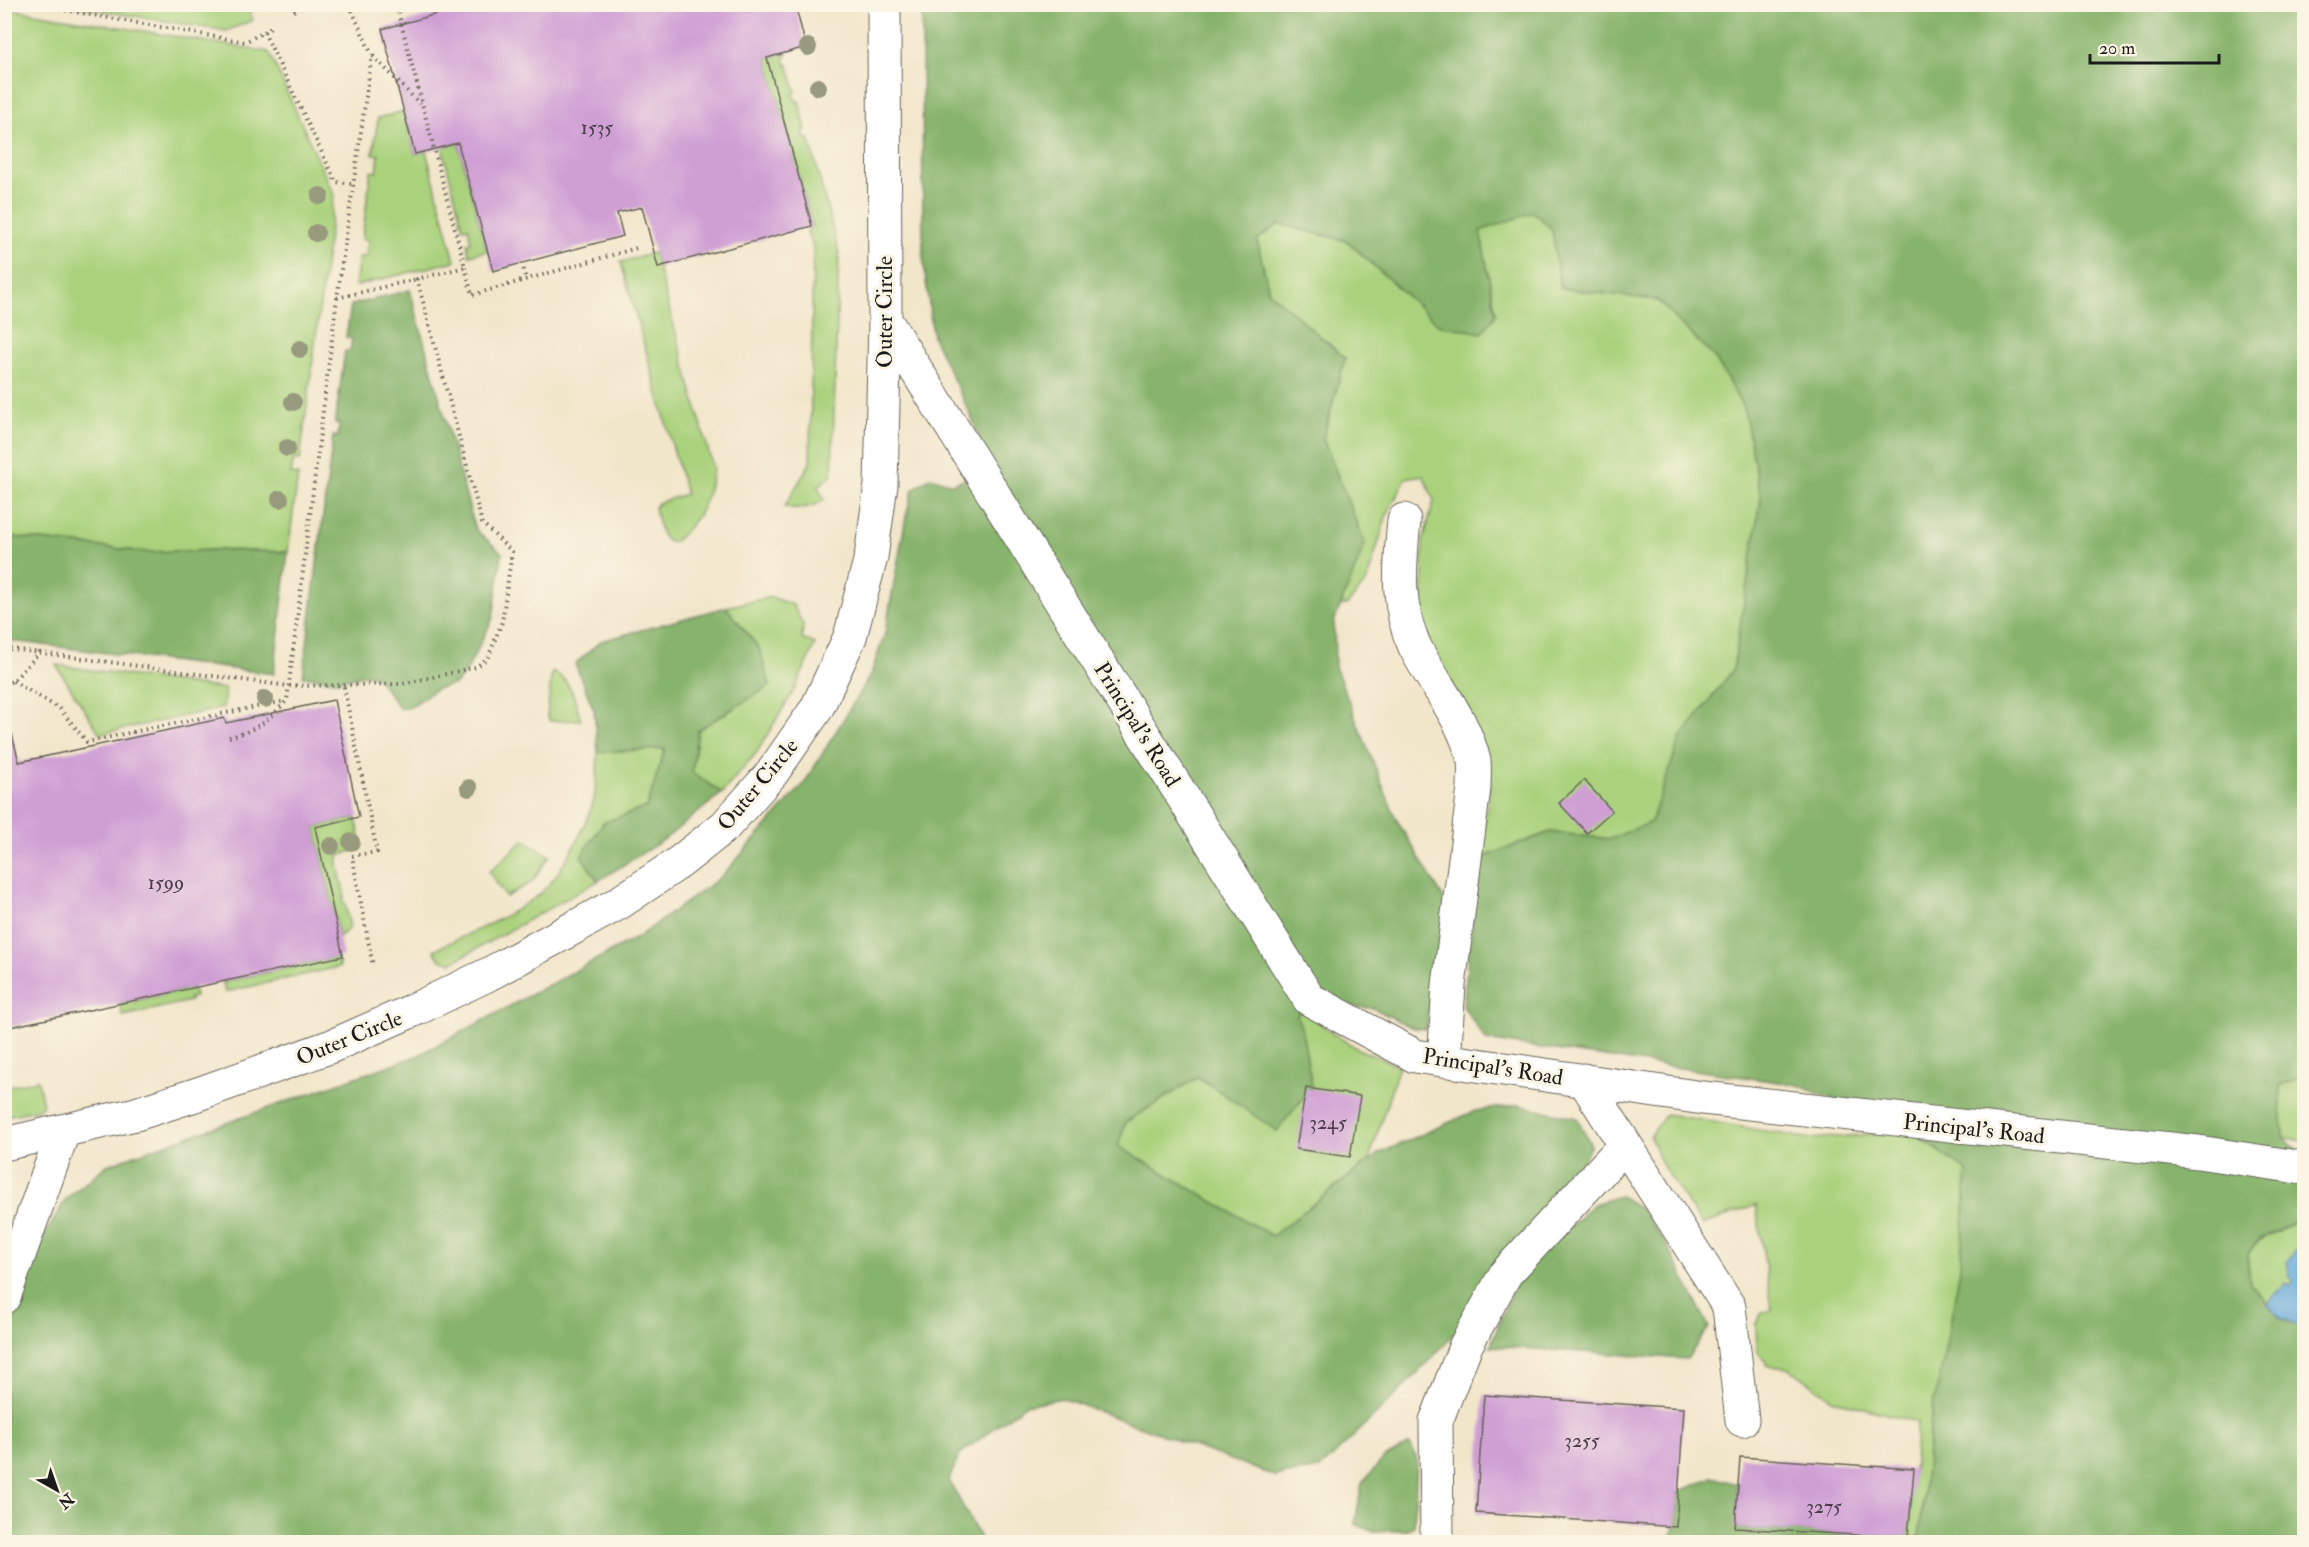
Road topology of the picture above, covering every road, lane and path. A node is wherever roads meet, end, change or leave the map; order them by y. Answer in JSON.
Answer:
{"nodes":[{"id":1,"x":30,"y":4,"type":"edge"},
{"id":2,"x":308,"y":4,"type":"edge"},
{"id":3,"x":349,"y":4,"type":"edge"},
{"id":4,"x":396,"y":4,"type":"edge"},
{"id":5,"x":884,"y":4,"type":"edge"},
{"id":6,"x":294,"y":11,"type":"dead end"},
{"id":7,"x":272,"y":26,"type":"dead end"},
{"id":8,"x":264,"y":32,"type":"junction"},
{"id":9,"x":372,"y":55,"type":"junction"},
{"id":10,"x":423,"y":107,"type":"junction"},
{"id":11,"x":354,"y":184,"type":"junction"},
{"id":12,"x":640,"y":247,"type":"dead end"},
{"id":13,"x":522,"y":263,"type":"dead end"},
{"id":14,"x":465,"y":267,"type":"junction"},
{"id":15,"x":417,"y":279,"type":"junction"},
{"id":16,"x":526,"y":280,"type":"junction"},
{"id":17,"x":337,"y":298,"type":"junction"},
{"id":18,"x":885,"y":320,"type":"junction"},
{"id":19,"x":1404,"y":520,"type":"dead end"},
{"id":20,"x":4,"y":648,"type":"edge"},
{"id":21,"x":40,"y":652,"type":"junction"},
{"id":22,"x":13,"y":681,"type":"junction"},
{"id":23,"x":4,"y":684,"type":"edge"},
{"id":24,"x":288,"y":686,"type":"junction"},
{"id":25,"x":344,"y":687,"type":"junction"},
{"id":26,"x":287,"y":700,"type":"junction"},
{"id":27,"x":229,"y":737,"type":"dead end"},
{"id":28,"x":374,"y":966,"type":"dead end"},
{"id":29,"x":1444,"y":1060,"type":"junction"},
{"id":30,"x":1584,"y":1080,"type":"junction"},
{"id":31,"x":63,"y":1132,"type":"junction"},
{"id":32,"x":4,"y":1144,"type":"edge"},
{"id":33,"x":1625,"y":1145,"type":"junction"},
{"id":34,"x":2304,"y":1168,"type":"edge"},
{"id":35,"x":4,"y":1297,"type":"edge"},
{"id":36,"x":1742,"y":1420,"type":"dead end"},
{"id":37,"x":1437,"y":1542,"type":"edge"}],
"edges":[{"from":1,"to":8,"type":"path"},
{"from":2,"to":6,"type":"path"},
{"from":3,"to":9,"type":"path"},
{"from":4,"to":10,"type":"path"},
{"from":5,"to":18,"type":"street","name":"Outer Circle"},
{"from":7,"to":8,"type":"path"},
{"from":8,"to":11,"type":"path"},
{"from":9,"to":10,"type":"path"},
{"from":9,"to":11,"type":"path"},
{"from":10,"to":14,"type":"path"},
{"from":11,"to":17,"type":"path"},
{"from":12,"to":16,"type":"path"},
{"from":13,"to":16,"type":"path"},
{"from":14,"to":15,"type":"path"},
{"from":14,"to":16,"type":"path"},
{"from":15,"to":17,"type":"path"},
{"from":15,"to":25,"type":"path"},
{"from":17,"to":24,"type":"path"},
{"from":18,"to":29,"type":"street","name":"Principal's Road"},
{"from":18,"to":31,"type":"street","name":"Outer Circle"},
{"from":19,"to":29,"type":"street"},
{"from":20,"to":21,"type":"path"},
{"from":21,"to":22,"type":"path"},
{"from":21,"to":24,"type":"path"},
{"from":22,"to":23,"type":"path"},
{"from":22,"to":26,"type":"path"},
{"from":24,"to":25,"type":"path"},
{"from":24,"to":26,"type":"path"},
{"from":25,"to":28,"type":"path"},
{"from":26,"to":27,"type":"path"},
{"from":29,"to":30,"type":"street","name":"Principal's Road"},
{"from":30,"to":33,"type":"street"},
{"from":30,"to":34,"type":"street","name":"Principal's Road"},
{"from":31,"to":32,"type":"street","name":"Outer Circle"},
{"from":31,"to":35,"type":"street"},
{"from":33,"to":36,"type":"street"},
{"from":33,"to":37,"type":"street"}]}
